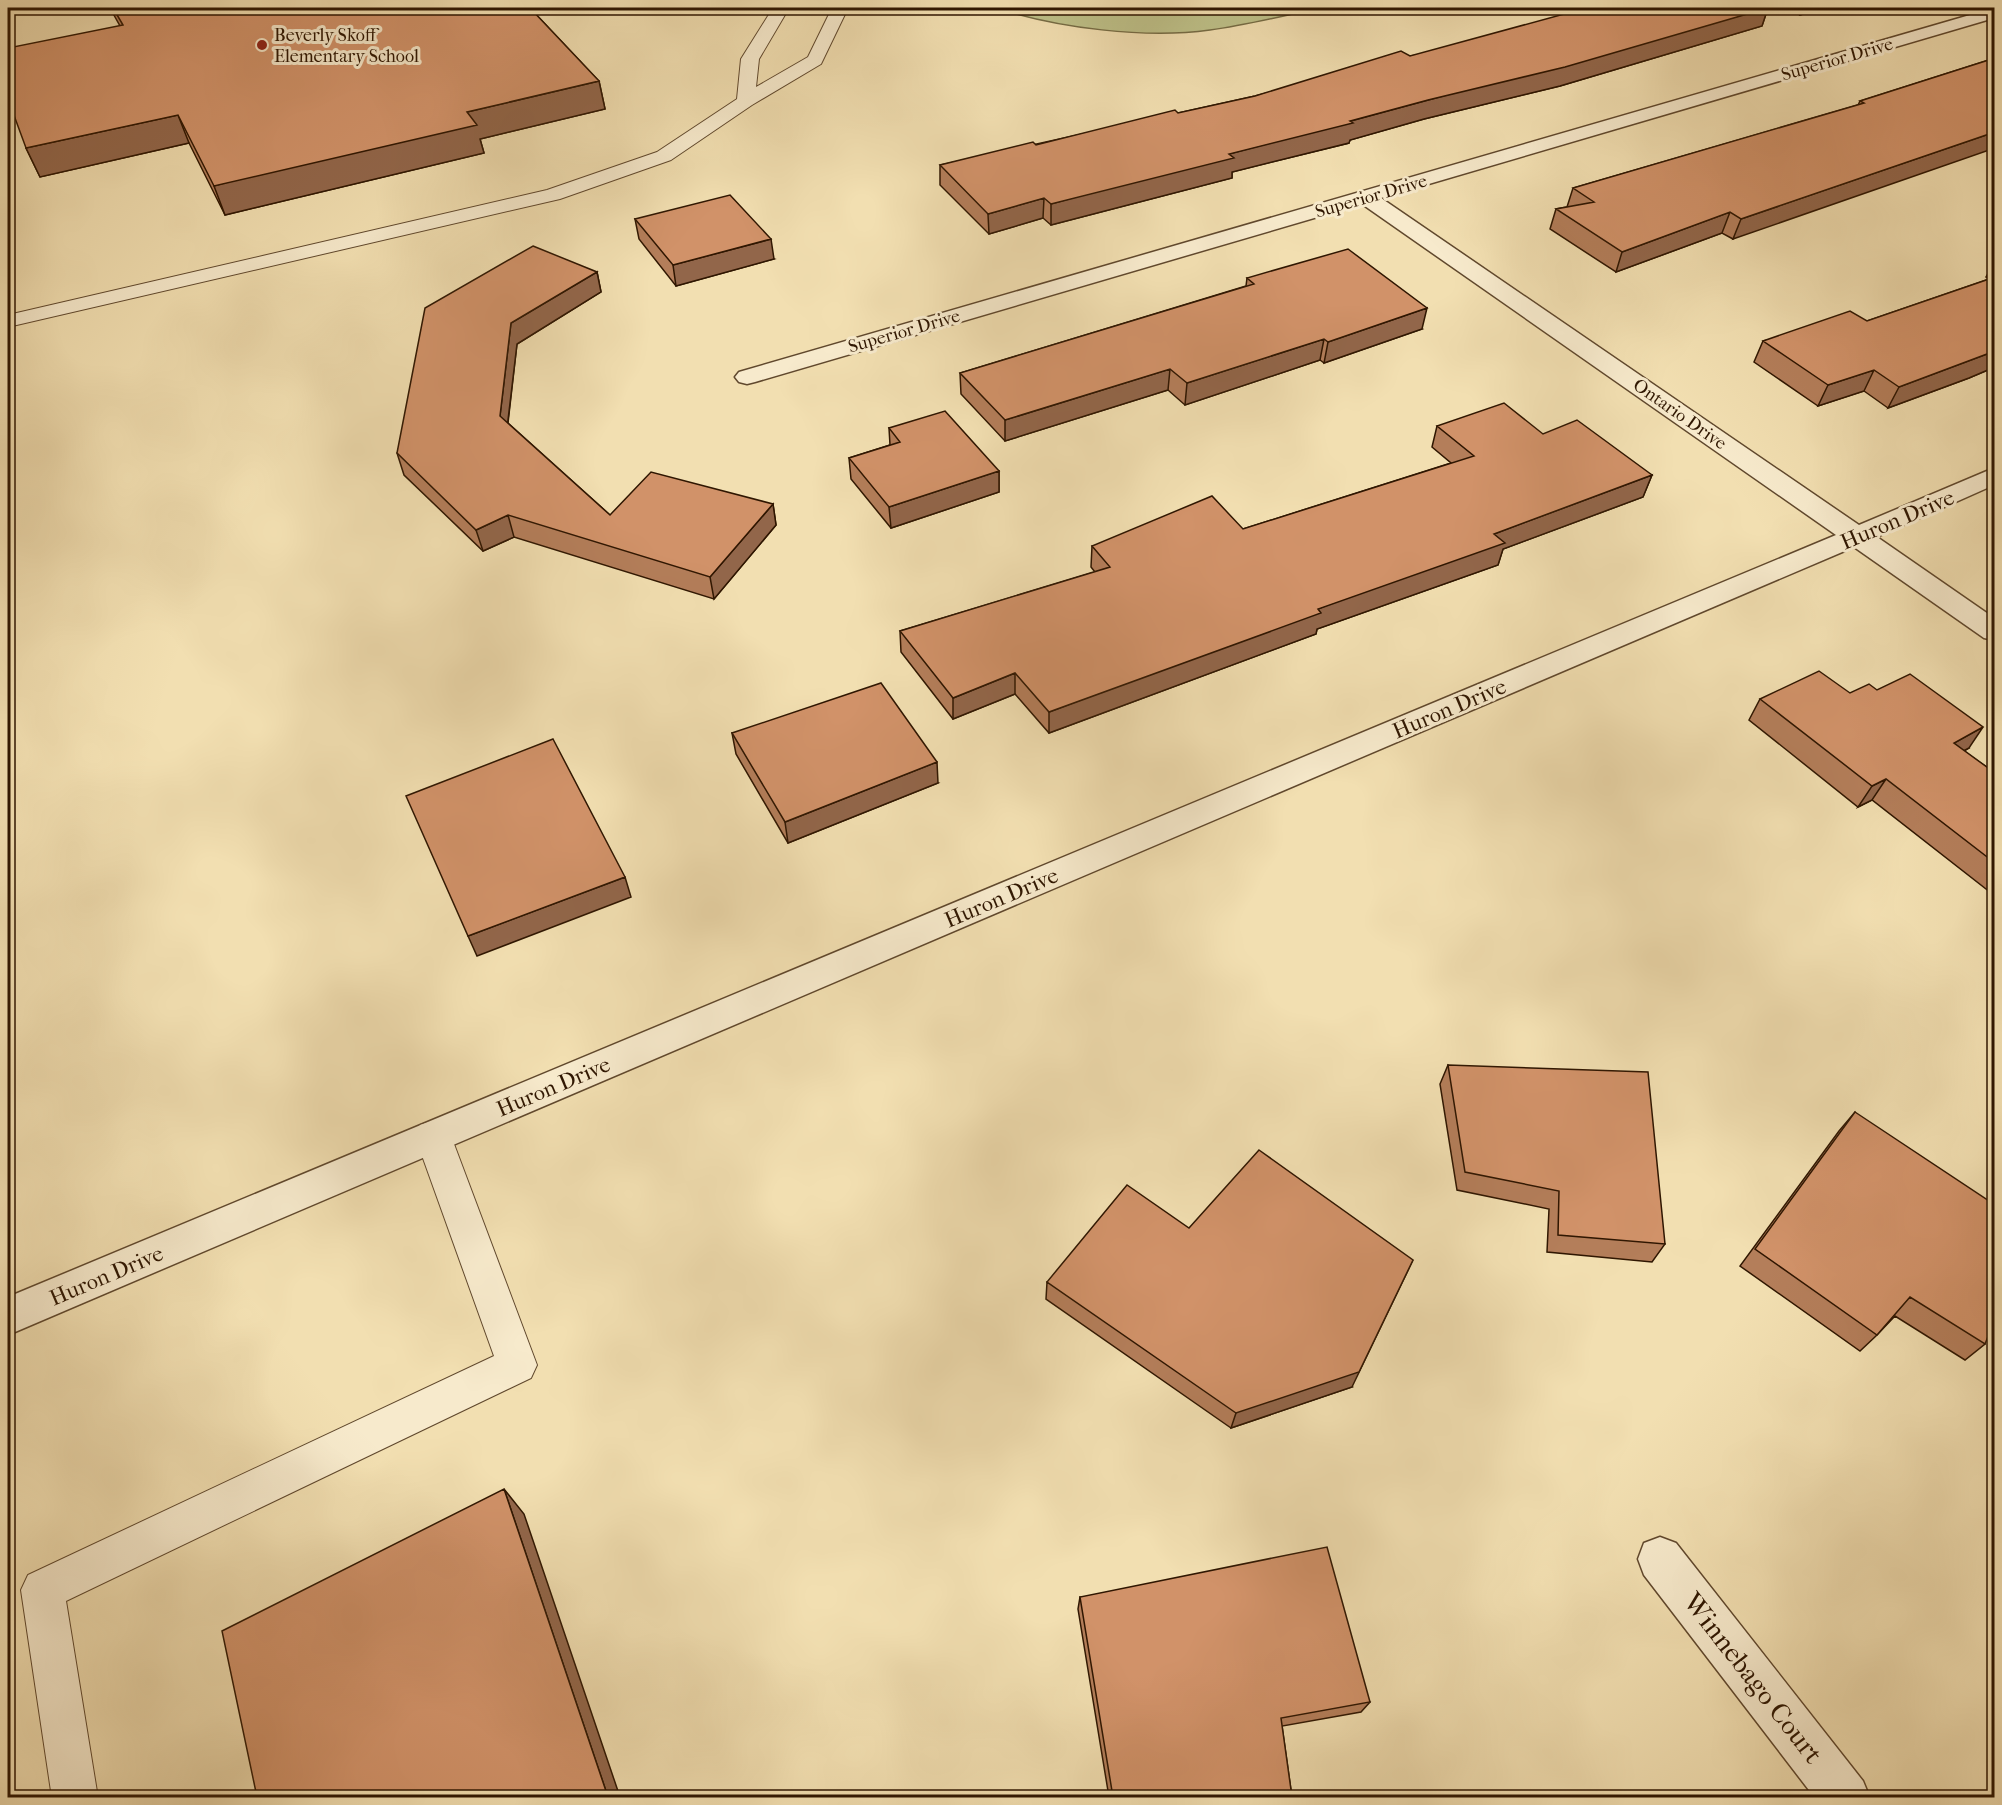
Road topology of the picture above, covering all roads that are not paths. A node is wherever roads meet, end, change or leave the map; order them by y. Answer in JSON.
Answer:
{"nodes":[{"id":1,"x":781,"y":8,"type":"edge"},
{"id":2,"x":840,"y":8,"type":"edge"},
{"id":3,"x":1995,"y":13,"type":"edge"},
{"id":4,"x":746,"y":101,"type":"junction"},
{"id":5,"x":1365,"y":197,"type":"junction"},
{"id":6,"x":9,"y":318,"type":"edge"},
{"id":7,"x":747,"y":377,"type":"dead end"},
{"id":8,"x":1995,"y":476,"type":"edge"},
{"id":9,"x":1857,"y":536,"type":"junction"},
{"id":10,"x":1995,"y":631,"type":"edge"},
{"id":11,"x":433,"y":1136,"type":"junction"},
{"id":12,"x":8,"y":1316,"type":"edge"},
{"id":13,"x":1660,"y":1559,"type":"dead end"},
{"id":14,"x":75,"y":1797,"type":"edge"},
{"id":15,"x":1846,"y":1797,"type":"edge"}],
"edges":[{"from":1,"to":4,"type":"lane"},
{"from":2,"to":4,"type":"lane"},
{"from":3,"to":5,"type":"street","name":"Superior Drive"},
{"from":4,"to":6,"type":"lane"},
{"from":5,"to":7,"type":"street","name":"Superior Drive"},
{"from":5,"to":9,"type":"street","name":"Ontario Drive"},
{"from":8,"to":9,"type":"street","name":"Huron Drive"},
{"from":9,"to":10,"type":"street","name":"Ontario Drive"},
{"from":9,"to":11,"type":"street","name":"Huron Drive"},
{"from":11,"to":12,"type":"street","name":"Huron Drive"},
{"from":11,"to":14,"type":"lane"},
{"from":13,"to":15,"type":"street","name":"Winnebago Court"}]}
